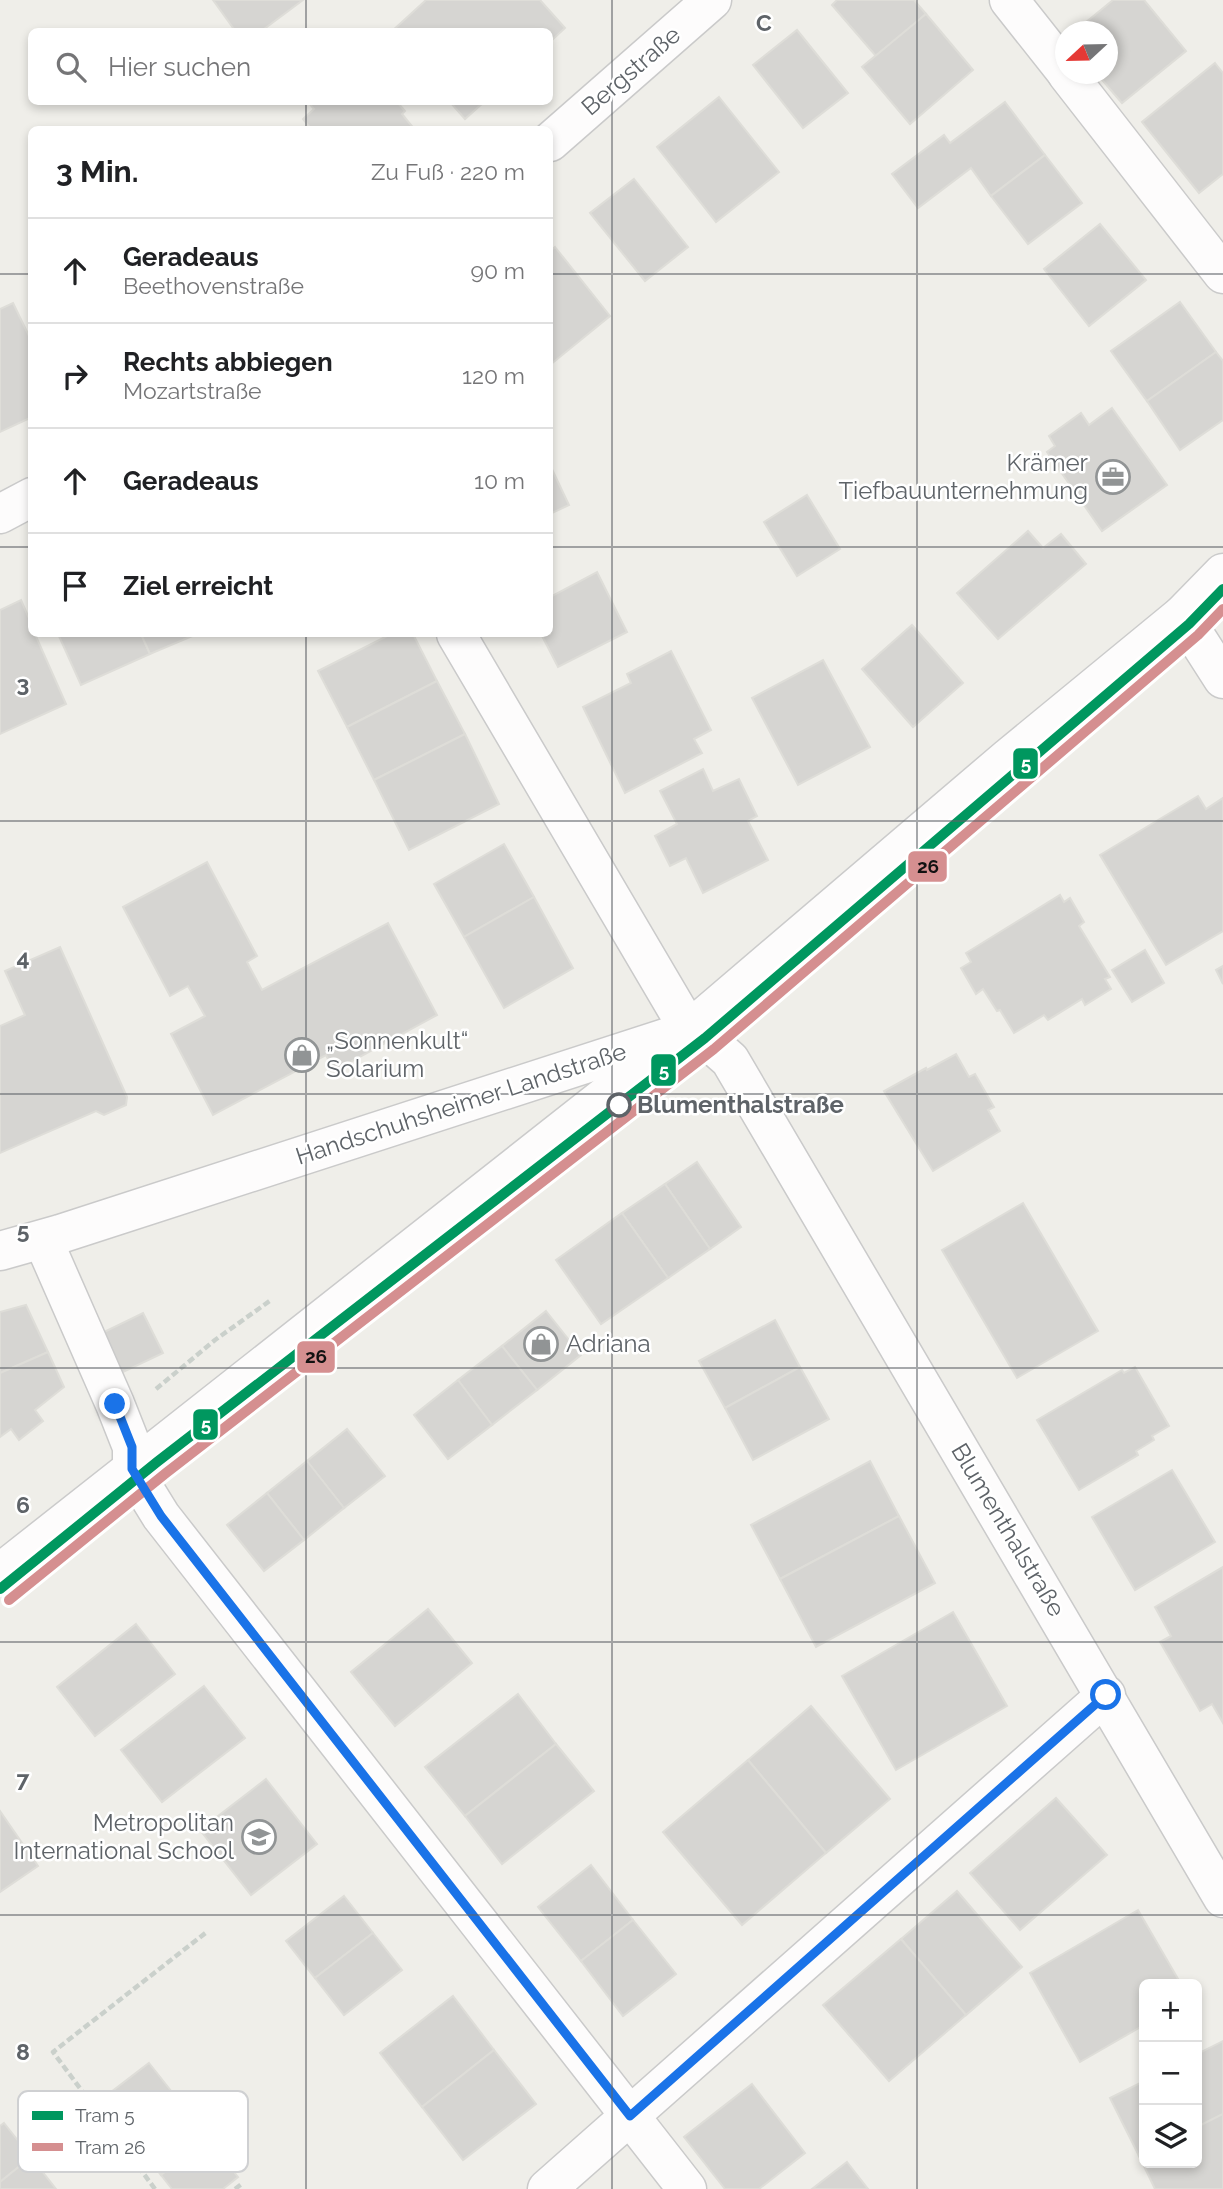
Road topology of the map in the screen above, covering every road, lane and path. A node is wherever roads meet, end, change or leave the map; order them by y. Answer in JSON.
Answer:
{"nodes":[{"id":1,"x":712,"y":0,"type":"edge"},
{"id":2,"x":1009,"y":0,"type":"edge"},
{"id":3,"x":1055,"y":59,"type":"edge"},
{"id":4,"x":1075,"y":84,"type":"edge"},
{"id":5,"x":553,"y":139,"type":"edge"},
{"id":6,"x":1223,"y":274,"type":"edge"},
{"id":7,"x":28,"y":500,"type":"edge"},
{"id":8,"x":0,"y":514,"type":"edge"},
{"id":9,"x":1223,"y":573,"type":"edge"},
{"id":10,"x":1182,"y":615,"type":"junction"},
{"id":11,"x":458,"y":637,"type":"edge"},
{"id":12,"x":1223,"y":679,"type":"edge"},
{"id":13,"x":689,"y":1030,"type":"junction"},
{"id":14,"x":43,"y":1240,"type":"junction"},
{"id":15,"x":0,"y":1251,"type":"edge"},
{"id":16,"x":132,"y":1469,"type":"junction"},
{"id":17,"x":0,"y":1573,"type":"edge"},
{"id":18,"x":1106,"y":1695,"type":"junction"},
{"id":19,"x":1223,"y":1898,"type":"edge"},
{"id":20,"x":208,"y":1931,"type":"dead end"},
{"id":21,"x":82,"y":2091,"type":"edge"},
{"id":22,"x":630,"y":2116,"type":"junction"},
{"id":23,"x":142,"y":2172,"type":"edge"},
{"id":24,"x":243,"y":2183,"type":"dead end"},
{"id":25,"x":155,"y":2189,"type":"edge"},
{"id":26,"x":236,"y":2189,"type":"edge"},
{"id":27,"x":547,"y":2189,"type":"edge"},
{"id":28,"x":687,"y":2189,"type":"edge"}],
"edges":[{"from":1,"to":5,"type":"street","name":"Bergstraße"},
{"from":2,"to":3,"type":"street"},
{"from":4,"to":6,"type":"street"},
{"from":7,"to":8,"type":"street"},
{"from":9,"to":10,"type":"street","name":"Handschuhsheimer Landstraße"},
{"from":10,"to":12,"type":"street"},
{"from":10,"to":13,"type":"street","name":"Handschuhsheimer Landstraße"},
{"from":11,"to":13,"type":"street","name":"Blumenthalstraße"},
{"from":13,"to":14,"type":"street","name":"Handschuhsheimer Landstraße"},
{"from":13,"to":16,"type":"street"},
{"from":13,"to":18,"type":"street","name":"Blumenthalstraße"},
{"from":14,"to":15,"type":"street","name":"Handschuhsheimer Landstraße"},
{"from":14,"to":16,"type":"street"},
{"from":16,"to":17,"type":"street"},
{"from":16,"to":22,"type":"street"},
{"from":18,"to":19,"type":"street","name":"Blumenthalstraße"},
{"from":18,"to":22,"type":"street"},
{"from":20,"to":21,"type":"path"},
{"from":22,"to":27,"type":"street"},
{"from":22,"to":28,"type":"street"},
{"from":23,"to":25,"type":"path"},
{"from":24,"to":26,"type":"path"}]}
